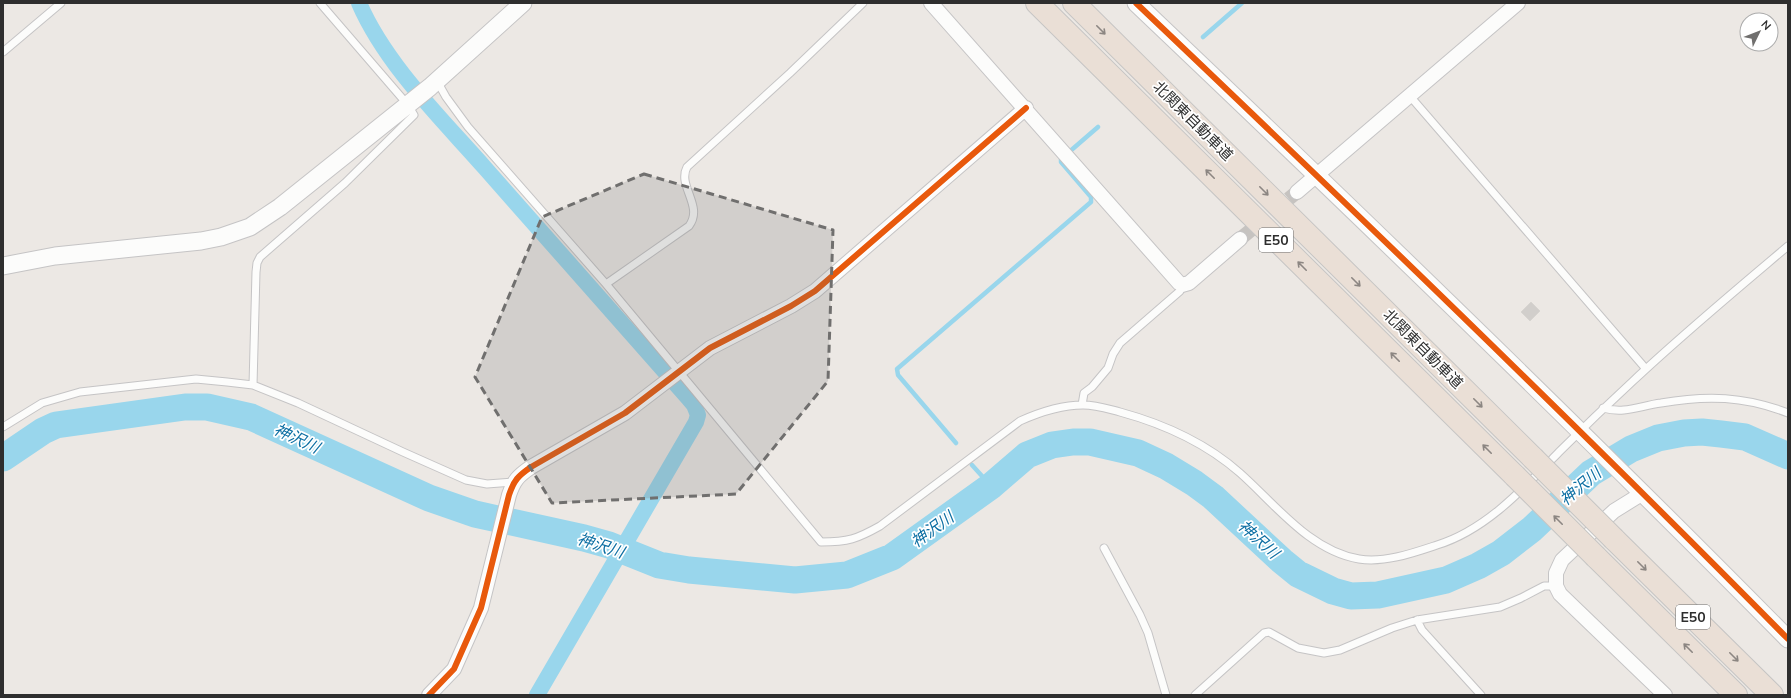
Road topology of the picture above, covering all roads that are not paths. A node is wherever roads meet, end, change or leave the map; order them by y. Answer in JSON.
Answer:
{"nodes":[{"id":1,"x":61,"y":3,"type":"edge"},
{"id":2,"x":320,"y":3,"type":"edge"},
{"id":3,"x":863,"y":3,"type":"edge"},
{"id":4,"x":1037,"y":3,"type":"edge"},
{"id":5,"x":1074,"y":3,"type":"edge"},
{"id":6,"x":1136,"y":3,"type":"edge"},
{"id":7,"x":1518,"y":3,"type":"edge"},
{"id":8,"x":519,"y":4,"type":"edge"},
{"id":9,"x":936,"y":5,"type":"edge"},
{"id":10,"x":3,"y":52,"type":"edge"},
{"id":11,"x":434,"y":84,"type":"junction"},
{"id":12,"x":1409,"y":95,"type":"junction"},
{"id":13,"x":411,"y":103,"type":"junction"},
{"id":14,"x":1026,"y":108,"type":"junction"},
{"id":15,"x":1317,"y":175,"type":"junction"},
{"id":16,"x":1297,"y":192,"type":"tunnel mouth"},
{"id":17,"x":1240,"y":239,"type":"tunnel mouth"},
{"id":18,"x":1788,"y":246,"type":"edge"},
{"id":19,"x":3,"y":266,"type":"edge"},
{"id":20,"x":606,"y":284,"type":"junction"},
{"id":21,"x":1182,"y":285,"type":"junction"},
{"id":22,"x":1646,"y":369,"type":"junction"},
{"id":23,"x":673,"y":377,"type":"junction"},
{"id":24,"x":252,"y":385,"type":"junction"},
{"id":25,"x":1082,"y":405,"type":"junction"},
{"id":26,"x":1603,"y":408,"type":"junction"},
{"id":27,"x":1788,"y":413,"type":"edge"},
{"id":28,"x":3,"y":427,"type":"edge"},
{"id":29,"x":1584,"y":436,"type":"junction"},
{"id":30,"x":511,"y":489,"type":"junction"},
{"id":31,"x":1643,"y":493,"type":"junction"},
{"id":32,"x":1104,"y":548,"type":"dead end"},
{"id":33,"x":1556,"y":586,"type":"junction"},
{"id":34,"x":1417,"y":620,"type":"junction"},
{"id":35,"x":1788,"y":639,"type":"edge"},
{"id":36,"x":429,"y":695,"type":"edge"},
{"id":37,"x":1166,"y":695,"type":"edge"},
{"id":38,"x":1195,"y":695,"type":"edge"},
{"id":39,"x":1481,"y":695,"type":"edge"},
{"id":40,"x":1666,"y":695,"type":"edge"},
{"id":41,"x":1736,"y":695,"type":"edge"},
{"id":42,"x":1772,"y":695,"type":"edge"}],
"edges":[{"from":1,"to":10,"type":"lane"},
{"from":2,"to":13,"type":"lane"},
{"from":3,"to":20,"type":"lane"},
{"from":41,"to":4,"type":"highway","name":"北関東自動車道","number":"E50","one_way":true,"bridge":true},
{"from":5,"to":42,"type":"highway","name":"北関東自動車道","number":"E50","one_way":true,"bridge":true},
{"from":6,"to":15,"type":"street"},
{"from":7,"to":12,"type":"street"},
{"from":8,"to":11,"type":"street"},
{"from":9,"to":14,"type":"street"},
{"from":11,"to":13,"type":"street"},
{"from":11,"to":20,"type":"lane"},
{"from":12,"to":15,"type":"street"},
{"from":12,"to":22,"type":"lane"},
{"from":13,"to":19,"type":"street"},
{"from":13,"to":24,"type":"lane"},
{"from":14,"to":21,"type":"street"},
{"from":14,"to":23,"type":"street"},
{"from":15,"to":16,"type":"street"},
{"from":15,"to":29,"type":"street"},
{"from":17,"to":21,"type":"street"},
{"from":18,"to":22,"type":"lane"},
{"from":20,"to":23,"type":"lane"},
{"from":21,"to":25,"type":"lane"},
{"from":22,"to":26,"type":"lane"},
{"from":23,"to":25,"type":"lane"},
{"from":23,"to":30,"type":"street"},
{"from":24,"to":28,"type":"lane"},
{"from":24,"to":30,"type":"lane"},
{"from":25,"to":29,"type":"lane"},
{"from":26,"to":27,"type":"lane"},
{"from":26,"to":29,"type":"lane"},
{"from":29,"to":31,"type":"street"},
{"from":30,"to":36,"type":"street"},
{"from":31,"to":33,"type":"street"},
{"from":31,"to":35,"type":"street"},
{"from":32,"to":37,"type":"lane"},
{"from":33,"to":34,"type":"lane"},
{"from":33,"to":40,"type":"street"},
{"from":34,"to":38,"type":"lane"},
{"from":34,"to":39,"type":"lane"}]}
